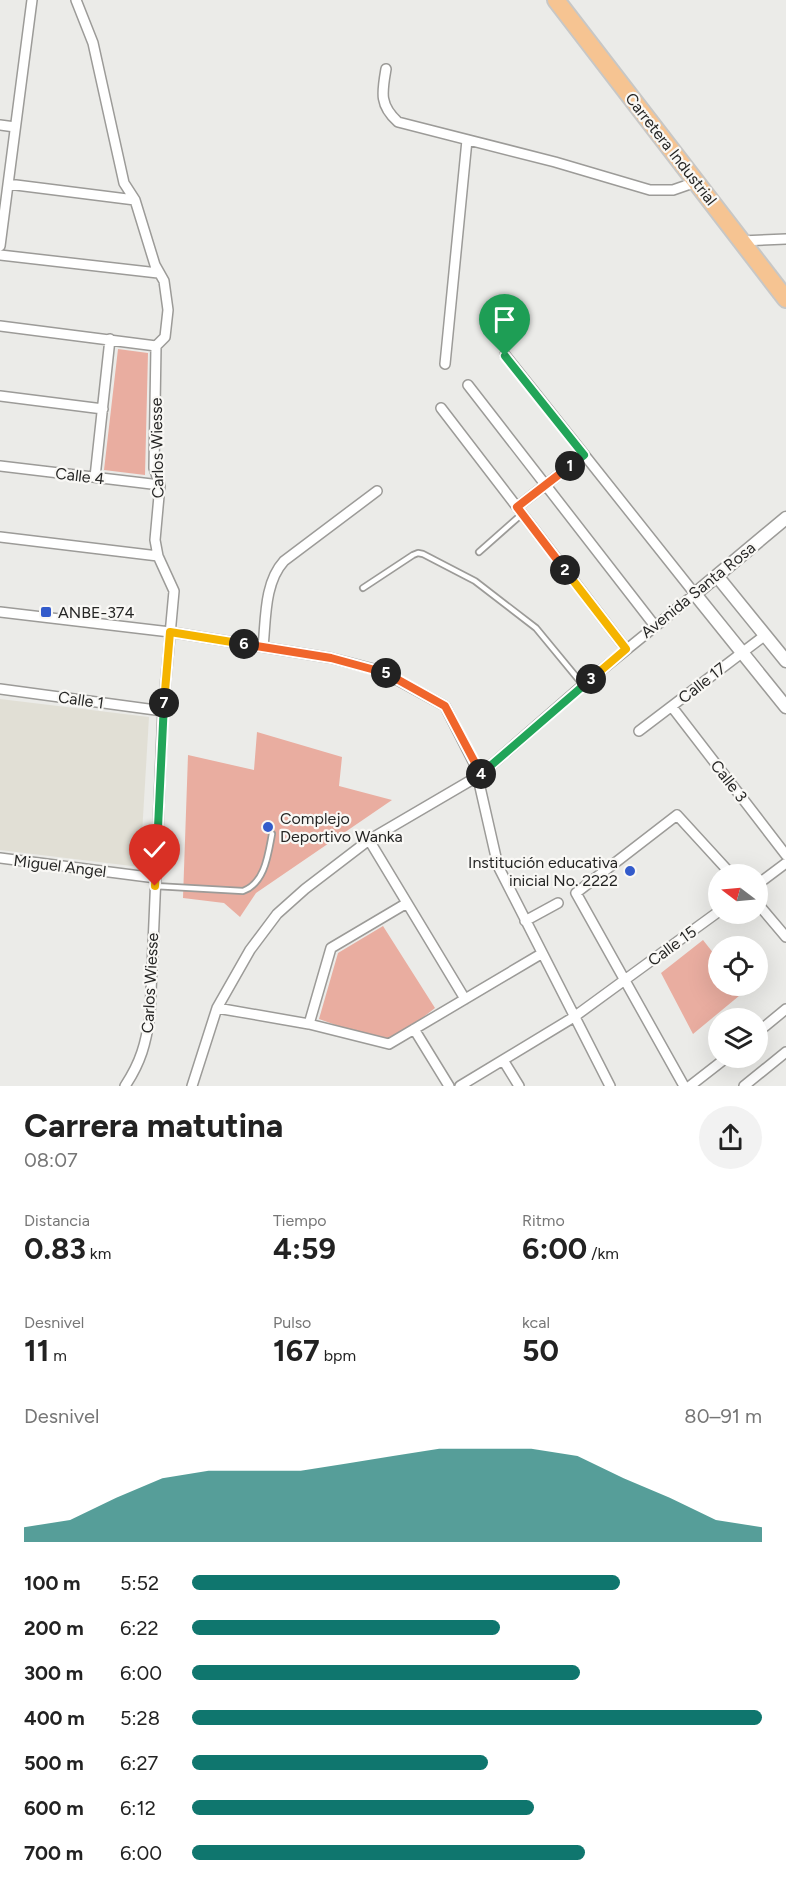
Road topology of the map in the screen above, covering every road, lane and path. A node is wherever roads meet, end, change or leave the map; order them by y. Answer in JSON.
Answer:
{"nodes":[{"id":1,"x":32,"y":0,"type":"edge"},
{"id":2,"x":76,"y":0,"type":"edge"},
{"id":3,"x":556,"y":0,"type":"edge"},
{"id":4,"x":386,"y":69,"type":"dead end"},
{"id":5,"x":0,"y":125,"type":"edge"},
{"id":6,"x":15,"y":127,"type":"junction"},
{"id":7,"x":467,"y":140,"type":"junction"},
{"id":8,"x":696,"y":182,"type":"junction"},
{"id":9,"x":8,"y":184,"type":"junction"},
{"id":10,"x":135,"y":200,"type":"junction"},
{"id":11,"x":786,"y":239,"type":"edge"},
{"id":12,"x":741,"y":241,"type":"junction"},
{"id":13,"x":0,"y":246,"type":"edge"},
{"id":14,"x":0,"y":255,"type":"edge"},
{"id":15,"x":159,"y":273,"type":"junction"},
{"id":16,"x":786,"y":299,"type":"edge"},
{"id":17,"x":0,"y":326,"type":"edge"},
{"id":18,"x":110,"y":339,"type":"junction"},
{"id":19,"x":156,"y":346,"type":"junction"},
{"id":20,"x":505,"y":356,"type":"dead end"},
{"id":21,"x":445,"y":364,"type":"dead end"},
{"id":22,"x":468,"y":385,"type":"dead end"},
{"id":23,"x":0,"y":396,"type":"edge"},
{"id":24,"x":441,"y":408,"type":"dead end"},
{"id":25,"x":103,"y":409,"type":"junction"},
{"id":26,"x":584,"y":455,"type":"junction"},
{"id":27,"x":0,"y":466,"type":"edge"},
{"id":28,"x":95,"y":477,"type":"junction"},
{"id":29,"x":160,"y":485,"type":"junction"},
{"id":30,"x":546,"y":485,"type":"junction"},
{"id":31,"x":377,"y":491,"type":"dead end"},
{"id":32,"x":520,"y":511,"type":"junction"},
{"id":33,"x":786,"y":518,"type":"edge"},
{"id":34,"x":0,"y":537,"type":"edge"},
{"id":35,"x":480,"y":552,"type":"dead end"},
{"id":36,"x":158,"y":556,"type":"junction"},
{"id":37,"x":717,"y":576,"type":"junction"},
{"id":38,"x":363,"y":588,"type":"dead end"},
{"id":39,"x":695,"y":594,"type":"junction"},
{"id":40,"x":0,"y":612,"type":"edge"},
{"id":41,"x":655,"y":626,"type":"junction"},
{"id":42,"x":170,"y":632,"type":"junction"},
{"id":43,"x":764,"y":636,"type":"junction"},
{"id":44,"x":263,"y":647,"type":"junction"},
{"id":45,"x":626,"y":649,"type":"junction"},
{"id":46,"x":742,"y":652,"type":"junction"},
{"id":47,"x":786,"y":661,"type":"edge"},
{"id":48,"x":583,"y":686,"type":"junction"},
{"id":49,"x":0,"y":689,"type":"edge"},
{"id":50,"x":672,"y":707,"type":"junction"},
{"id":51,"x":786,"y":707,"type":"edge"},
{"id":52,"x":163,"y":711,"type":"junction"},
{"id":53,"x":639,"y":731,"type":"dead end"},
{"id":54,"x":480,"y":775,"type":"junction"},
{"id":55,"x":272,"y":834,"type":"dead end"},
{"id":56,"x":369,"y":840,"type":"junction"},
{"id":57,"x":786,"y":855,"type":"edge"},
{"id":58,"x":0,"y":858,"type":"edge"},
{"id":59,"x":786,"y":863,"type":"edge"},
{"id":60,"x":722,"y":864,"type":"edge"},
{"id":61,"x":768,"y":876,"type":"edge"},
{"id":62,"x":156,"y":882,"type":"junction"},
{"id":63,"x":406,"y":903,"type":"junction"},
{"id":64,"x":558,"y":903,"type":"dead end"},
{"id":65,"x":768,"y":916,"type":"edge"},
{"id":66,"x":708,"y":919,"type":"edge"},
{"id":67,"x":525,"y":921,"type":"junction"},
{"id":68,"x":786,"y":937,"type":"edge"},
{"id":69,"x":541,"y":954,"type":"junction"},
{"id":70,"x":626,"y":979,"type":"junction"},
{"id":71,"x":465,"y":999,"type":"junction"},
{"id":72,"x":217,"y":1008,"type":"junction"},
{"id":73,"x":786,"y":1009,"type":"edge"},
{"id":74,"x":574,"y":1017,"type":"junction"},
{"id":75,"x":309,"y":1024,"type":"junction"},
{"id":76,"x":768,"y":1024,"type":"edge"},
{"id":77,"x":414,"y":1029,"type":"junction"},
{"id":78,"x":786,"y":1052,"type":"edge"},
{"id":79,"x":503,"y":1060,"type":"junction"},
{"id":80,"x":713,"y":1068,"type":"edge"},
{"id":81,"x":125,"y":1086,"type":"edge"},
{"id":82,"x":192,"y":1086,"type":"edge"},
{"id":83,"x":449,"y":1086,"type":"edge"},
{"id":84,"x":460,"y":1086,"type":"edge"},
{"id":85,"x":519,"y":1086,"type":"edge"},
{"id":86,"x":610,"y":1086,"type":"edge"},
{"id":87,"x":684,"y":1086,"type":"edge"},
{"id":88,"x":690,"y":1086,"type":"edge"},
{"id":89,"x":744,"y":1086,"type":"edge"}],
"edges":[{"from":1,"to":6,"type":"street"},
{"from":2,"to":10,"type":"street","name":"Carlos Wiesse"},
{"from":3,"to":8,"type":"highway","name":"Carretera Industrial"},
{"from":4,"to":7,"type":"street"},
{"from":5,"to":6,"type":"street"},
{"from":6,"to":9,"type":"street"},
{"from":7,"to":8,"type":"street"},
{"from":7,"to":21,"type":"street"},
{"from":8,"to":12,"type":"highway","name":"Carretera Industrial"},
{"from":9,"to":10,"type":"street"},
{"from":9,"to":13,"type":"street"},
{"from":10,"to":15,"type":"street","name":"Carlos Wiesse"},
{"from":11,"to":12,"type":"street"},
{"from":12,"to":16,"type":"highway","name":"Carretera Industrial"},
{"from":14,"to":15,"type":"street"},
{"from":15,"to":19,"type":"street","name":"Carlos Wiesse"},
{"from":17,"to":18,"type":"street"},
{"from":18,"to":19,"type":"street"},
{"from":18,"to":25,"type":"street"},
{"from":19,"to":29,"type":"street","name":"Carlos Wiesse"},
{"from":20,"to":26,"type":"street"},
{"from":22,"to":30,"type":"street"},
{"from":23,"to":25,"type":"street"},
{"from":24,"to":32,"type":"street"},
{"from":25,"to":28,"type":"street"},
{"from":26,"to":30,"type":"street"},
{"from":26,"to":39,"type":"street"},
{"from":27,"to":28,"type":"street","name":"Calle 4"},
{"from":28,"to":29,"type":"street","name":"Calle 4"},
{"from":29,"to":36,"type":"street","name":"Carlos Wiesse"},
{"from":30,"to":32,"type":"street"},
{"from":30,"to":41,"type":"street"},
{"from":31,"to":44,"type":"street"},
{"from":32,"to":35,"type":"lane"},
{"from":32,"to":45,"type":"street"},
{"from":33,"to":37,"type":"street","name":"Avenida Santa Rosa"},
{"from":34,"to":36,"type":"street"},
{"from":36,"to":42,"type":"street","name":"Carlos Wiesse"},
{"from":37,"to":39,"type":"street","name":"Avenida Santa Rosa"},
{"from":37,"to":43,"type":"street"},
{"from":38,"to":48,"type":"lane"},
{"from":39,"to":41,"type":"street","name":"Avenida Santa Rosa"},
{"from":39,"to":46,"type":"street"},
{"from":40,"to":42,"type":"street"},
{"from":41,"to":45,"type":"street","name":"Avenida Santa Rosa"},
{"from":42,"to":44,"type":"street"},
{"from":42,"to":52,"type":"street","name":"Carlos Wiesse"},
{"from":43,"to":46,"type":"street","name":"Calle 17"},
{"from":43,"to":47,"type":"street"},
{"from":44,"to":54,"type":"street"},
{"from":45,"to":48,"type":"street","name":"Avenida Santa Rosa"},
{"from":46,"to":50,"type":"street","name":"Calle 17"},
{"from":46,"to":51,"type":"street"},
{"from":48,"to":54,"type":"street","name":"Avenida Santa Rosa"},
{"from":49,"to":52,"type":"street","name":"Calle 1"},
{"from":50,"to":53,"type":"street","name":"Calle 17"},
{"from":50,"to":57,"type":"street","name":"Calle 3"},
{"from":52,"to":62,"type":"street","name":"Carlos Wiesse"},
{"from":54,"to":56,"type":"street","name":"Avenida Santa Rosa"},
{"from":54,"to":67,"type":"street"},
{"from":55,"to":62,"type":"lane"},
{"from":56,"to":63,"type":"street"},
{"from":56,"to":72,"type":"street","name":"Avenida Santa Rosa"},
{"from":58,"to":62,"type":"street","name":"Miguel Angel"},
{"from":59,"to":61,"type":"street"},
{"from":60,"to":70,"type":"street"},
{"from":62,"to":81,"type":"street","name":"Carlos Wiesse"},
{"from":63,"to":71,"type":"street"},
{"from":63,"to":75,"type":"street"},
{"from":64,"to":67,"type":"street"},
{"from":65,"to":68,"type":"street"},
{"from":66,"to":70,"type":"street","name":"Calle 15"},
{"from":67,"to":69,"type":"street"},
{"from":69,"to":71,"type":"street"},
{"from":69,"to":74,"type":"street"},
{"from":70,"to":74,"type":"street","name":"Calle 15"},
{"from":70,"to":87,"type":"street"},
{"from":71,"to":77,"type":"street"},
{"from":72,"to":75,"type":"street"},
{"from":72,"to":82,"type":"street","name":"Avenida Santa Rosa"},
{"from":73,"to":76,"type":"street"},
{"from":74,"to":79,"type":"street","name":"Calle 15"},
{"from":74,"to":86,"type":"street"},
{"from":75,"to":77,"type":"street"},
{"from":77,"to":83,"type":"street"},
{"from":78,"to":89,"type":"street"},
{"from":79,"to":84,"type":"street","name":"Calle 15"},
{"from":79,"to":85,"type":"street"},
{"from":80,"to":88,"type":"street"}]}
